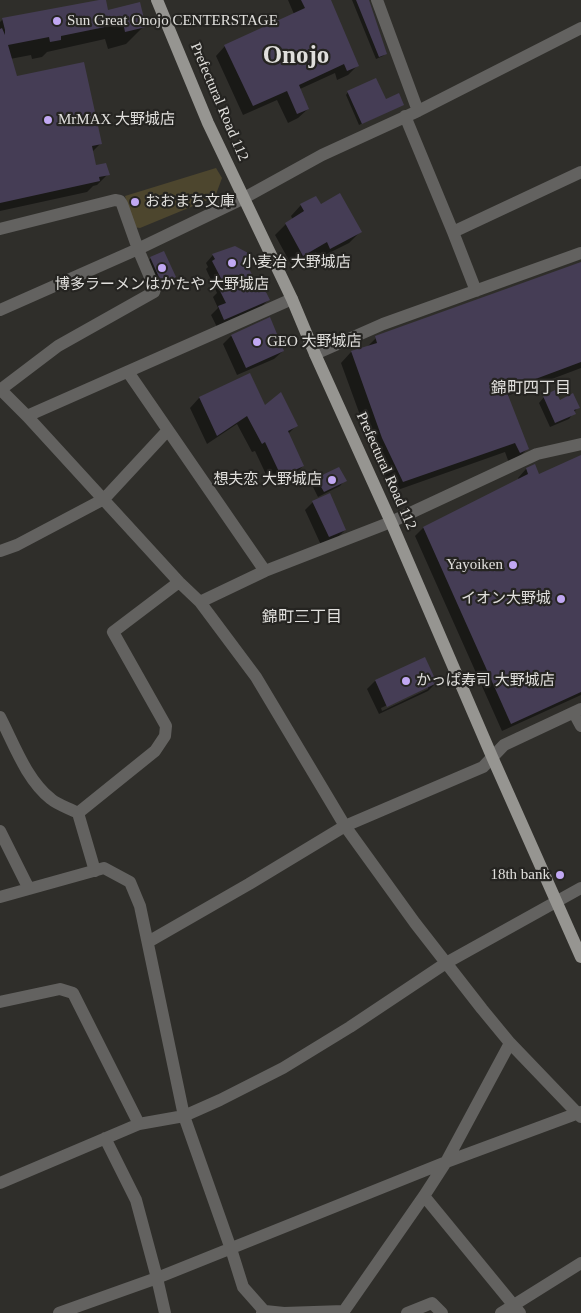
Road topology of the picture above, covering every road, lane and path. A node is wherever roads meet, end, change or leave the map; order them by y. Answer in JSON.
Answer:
{"nodes":[{"id":1,"x":158,"y":0,"type":"edge"},
{"id":2,"x":377,"y":0,"type":"edge"},
{"id":3,"x":581,"y":28,"type":"edge"},
{"id":4,"x":418,"y":110,"type":"junction"},
{"id":5,"x":405,"y":116,"type":"junction"},
{"id":6,"x":581,"y":172,"type":"edge"},
{"id":7,"x":244,"y":198,"type":"junction"},
{"id":8,"x":0,"y":229,"type":"edge"},
{"id":9,"x":453,"y":232,"type":"junction"},
{"id":10,"x":138,"y":249,"type":"junction"},
{"id":11,"x":581,"y":253,"type":"edge"},
{"id":12,"x":476,"y":291,"type":"junction"},
{"id":13,"x":292,"y":299,"type":"junction"},
{"id":14,"x":0,"y":310,"type":"edge"},
{"id":15,"x":315,"y":354,"type":"junction"},
{"id":16,"x":128,"y":372,"type":"junction"},
{"id":17,"x":0,"y":390,"type":"edge"},
{"id":18,"x":27,"y":416,"type":"junction"},
{"id":19,"x":168,"y":430,"type":"junction"},
{"id":20,"x":581,"y":444,"type":"edge"},
{"id":21,"x":104,"y":499,"type":"junction"},
{"id":22,"x":391,"y":522,"type":"junction"},
{"id":23,"x":0,"y":551,"type":"edge"},
{"id":24,"x":265,"y":571,"type":"junction"},
{"id":25,"x":179,"y":582,"type":"junction"},
{"id":26,"x":200,"y":602,"type":"junction"},
{"id":27,"x":577,"y":711,"type":"edge"},
{"id":28,"x":0,"y":717,"type":"edge"},
{"id":29,"x":581,"y":726,"type":"edge"},
{"id":30,"x":493,"y":758,"type":"junction"},
{"id":31,"x":78,"y":813,"type":"junction"},
{"id":32,"x":345,"y":826,"type":"junction"},
{"id":33,"x":0,"y":831,"type":"edge"},
{"id":34,"x":95,"y":871,"type":"junction"},
{"id":35,"x":581,"y":888,"type":"edge"},
{"id":36,"x":29,"y":889,"type":"junction"},
{"id":37,"x":0,"y":897,"type":"edge"},
{"id":38,"x":557,"y":902,"type":"junction"},
{"id":39,"x":148,"y":942,"type":"junction"},
{"id":40,"x":581,"y":957,"type":"edge"},
{"id":41,"x":446,"y":963,"type":"junction"},
{"id":42,"x":0,"y":1002,"type":"edge"},
{"id":43,"x":510,"y":1043,"type":"junction"},
{"id":44,"x":580,"y":1114,"type":"edge"},
{"id":45,"x":184,"y":1116,"type":"junction"},
{"id":46,"x":139,"y":1124,"type":"junction"},
{"id":47,"x":105,"y":1138,"type":"junction"},
{"id":48,"x":446,"y":1162,"type":"junction"},
{"id":49,"x":0,"y":1183,"type":"edge"},
{"id":50,"x":424,"y":1196,"type":"junction"},
{"id":51,"x":231,"y":1250,"type":"junction"},
{"id":52,"x":581,"y":1263,"type":"edge"},
{"id":53,"x":157,"y":1278,"type":"junction"},
{"id":54,"x":517,"y":1309,"type":"edge"},
{"id":55,"x":264,"y":1312,"type":"edge"},
{"id":56,"x":346,"y":1312,"type":"edge"},
{"id":57,"x":59,"y":1313,"type":"edge"},
{"id":58,"x":165,"y":1313,"type":"edge"},
{"id":59,"x":407,"y":1313,"type":"edge"},
{"id":60,"x":442,"y":1313,"type":"edge"},
{"id":61,"x":500,"y":1313,"type":"edge"}],
"edges":[{"from":1,"to":7,"type":"main road","name":"Prefectural Road 112"},
{"from":2,"to":4,"type":"street"},
{"from":3,"to":4,"type":"street"},
{"from":4,"to":5,"type":"street"},
{"from":5,"to":7,"type":"street"},
{"from":5,"to":9,"type":"street"},
{"from":6,"to":9,"type":"street"},
{"from":7,"to":10,"type":"street"},
{"from":7,"to":13,"type":"main road","name":"Prefectural Road 112"},
{"from":8,"to":10,"type":"street"},
{"from":9,"to":12,"type":"street"},
{"from":10,"to":14,"type":"street"},
{"from":10,"to":17,"type":"street"},
{"from":11,"to":12,"type":"street"},
{"from":12,"to":15,"type":"street"},
{"from":13,"to":15,"type":"main road","name":"Prefectural Road 112"},
{"from":13,"to":16,"type":"street"},
{"from":15,"to":22,"type":"main road","name":"Prefectural Road 112"},
{"from":16,"to":18,"type":"street"},
{"from":16,"to":19,"type":"street"},
{"from":17,"to":18,"type":"street"},
{"from":18,"to":21,"type":"street"},
{"from":19,"to":21,"type":"street"},
{"from":19,"to":24,"type":"street"},
{"from":20,"to":22,"type":"street"},
{"from":21,"to":23,"type":"street"},
{"from":21,"to":25,"type":"street"},
{"from":22,"to":24,"type":"street"},
{"from":22,"to":30,"type":"main road","name":"Prefectural Road 112"},
{"from":24,"to":26,"type":"street"},
{"from":25,"to":26,"type":"street"},
{"from":25,"to":31,"type":"street"},
{"from":26,"to":32,"type":"street"},
{"from":27,"to":29,"type":"street"},
{"from":27,"to":30,"type":"street"},
{"from":28,"to":31,"type":"street"},
{"from":30,"to":32,"type":"street"},
{"from":30,"to":38,"type":"main road","name":"Prefectural Road 112"},
{"from":31,"to":34,"type":"street"},
{"from":32,"to":39,"type":"street"},
{"from":32,"to":41,"type":"street"},
{"from":33,"to":36,"type":"street"},
{"from":34,"to":36,"type":"street"},
{"from":34,"to":39,"type":"street"},
{"from":35,"to":38,"type":"street"},
{"from":36,"to":37,"type":"street"},
{"from":38,"to":40,"type":"main road","name":"Prefectural Road 112"},
{"from":38,"to":41,"type":"street"},
{"from":39,"to":45,"type":"street"},
{"from":41,"to":43,"type":"street"},
{"from":41,"to":45,"type":"street"},
{"from":42,"to":46,"type":"street"},
{"from":43,"to":44,"type":"street"},
{"from":43,"to":48,"type":"street"},
{"from":44,"to":48,"type":"street"},
{"from":45,"to":46,"type":"street"},
{"from":45,"to":51,"type":"street"},
{"from":46,"to":47,"type":"street"},
{"from":47,"to":49,"type":"street"},
{"from":47,"to":53,"type":"street"},
{"from":48,"to":50,"type":"street"},
{"from":48,"to":51,"type":"street"},
{"from":50,"to":54,"type":"street"},
{"from":50,"to":56,"type":"street"},
{"from":51,"to":53,"type":"street"},
{"from":51,"to":55,"type":"street"},
{"from":52,"to":54,"type":"street"},
{"from":53,"to":57,"type":"street"},
{"from":53,"to":58,"type":"street"},
{"from":54,"to":61,"type":"street"},
{"from":55,"to":56,"type":"street"},
{"from":59,"to":60,"type":"street"}]}
